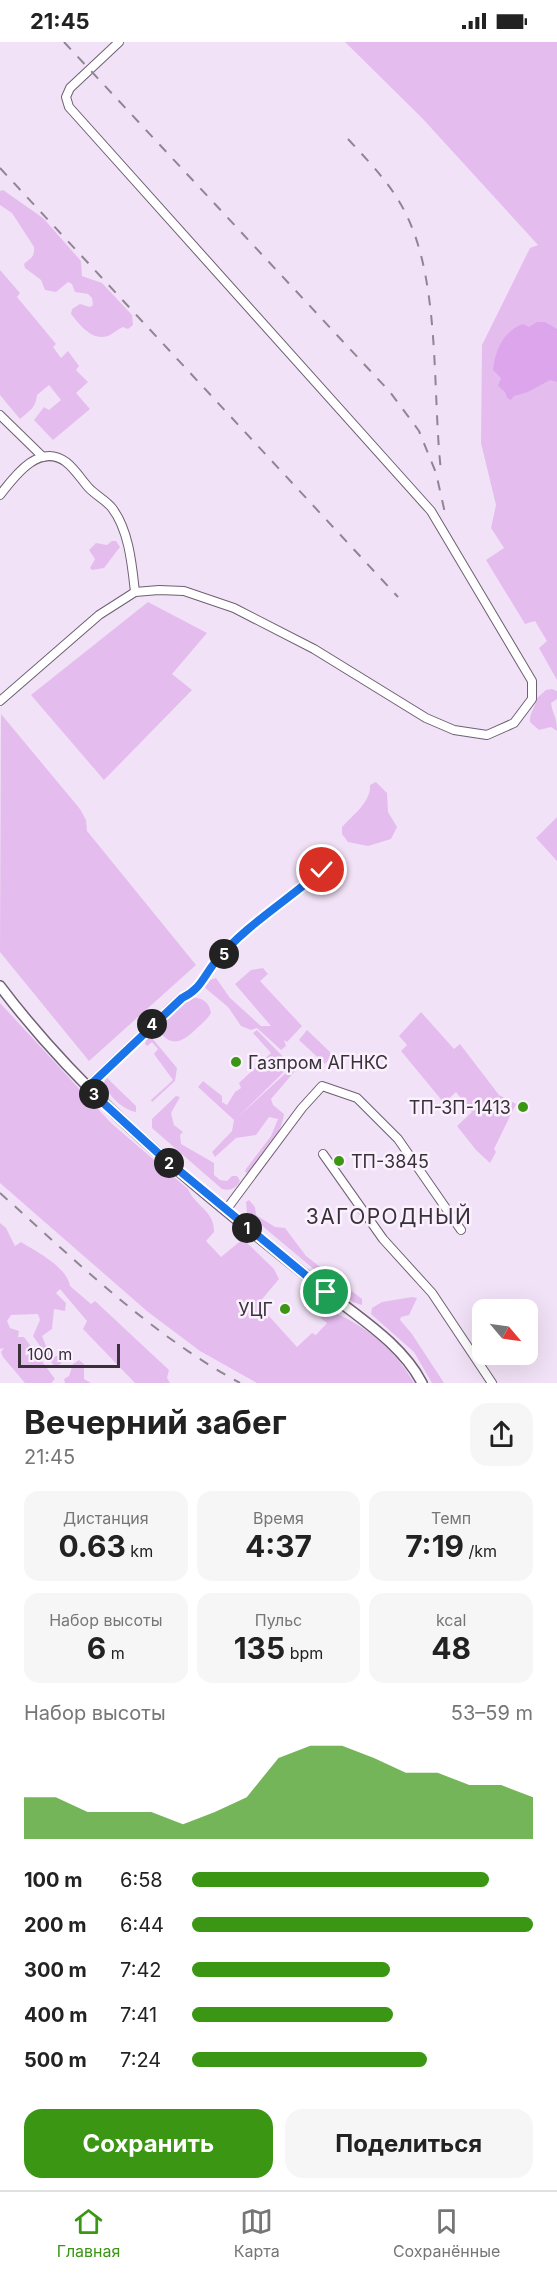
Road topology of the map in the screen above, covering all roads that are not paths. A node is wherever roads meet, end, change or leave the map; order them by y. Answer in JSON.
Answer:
{"nodes":[{"id":1,"x":119,"y":42,"type":"edge"},
{"id":2,"x":0,"y":415,"type":"edge"},
{"id":3,"x":43,"y":457,"type":"junction"},
{"id":4,"x":0,"y":495,"type":"edge"},
{"id":5,"x":135,"y":592,"type":"junction"},
{"id":6,"x":0,"y":701,"type":"edge"},
{"id":7,"x":322,"y":870,"type":"dead end"},
{"id":8,"x":0,"y":986,"type":"edge"},
{"id":9,"x":87,"y":1088,"type":"junction"},
{"id":10,"x":323,"y":1154,"type":"dead end"},
{"id":11,"x":226,"y":1210,"type":"junction"},
{"id":12,"x":461,"y":1230,"type":"dead end"},
{"id":13,"x":422,"y":1383,"type":"edge"},
{"id":14,"x":492,"y":1383,"type":"edge"}],
"edges":[{"from":1,"to":5,"type":"street"},
{"from":2,"to":3,"type":"street"},
{"from":3,"to":4,"type":"street"},
{"from":3,"to":5,"type":"street"},
{"from":5,"to":6,"type":"street"},
{"from":7,"to":9,"type":"street"},
{"from":8,"to":9,"type":"main road"},
{"from":9,"to":11,"type":"main road"},
{"from":10,"to":14,"type":"street"},
{"from":11,"to":12,"type":"street"},
{"from":11,"to":13,"type":"main road"}]}
